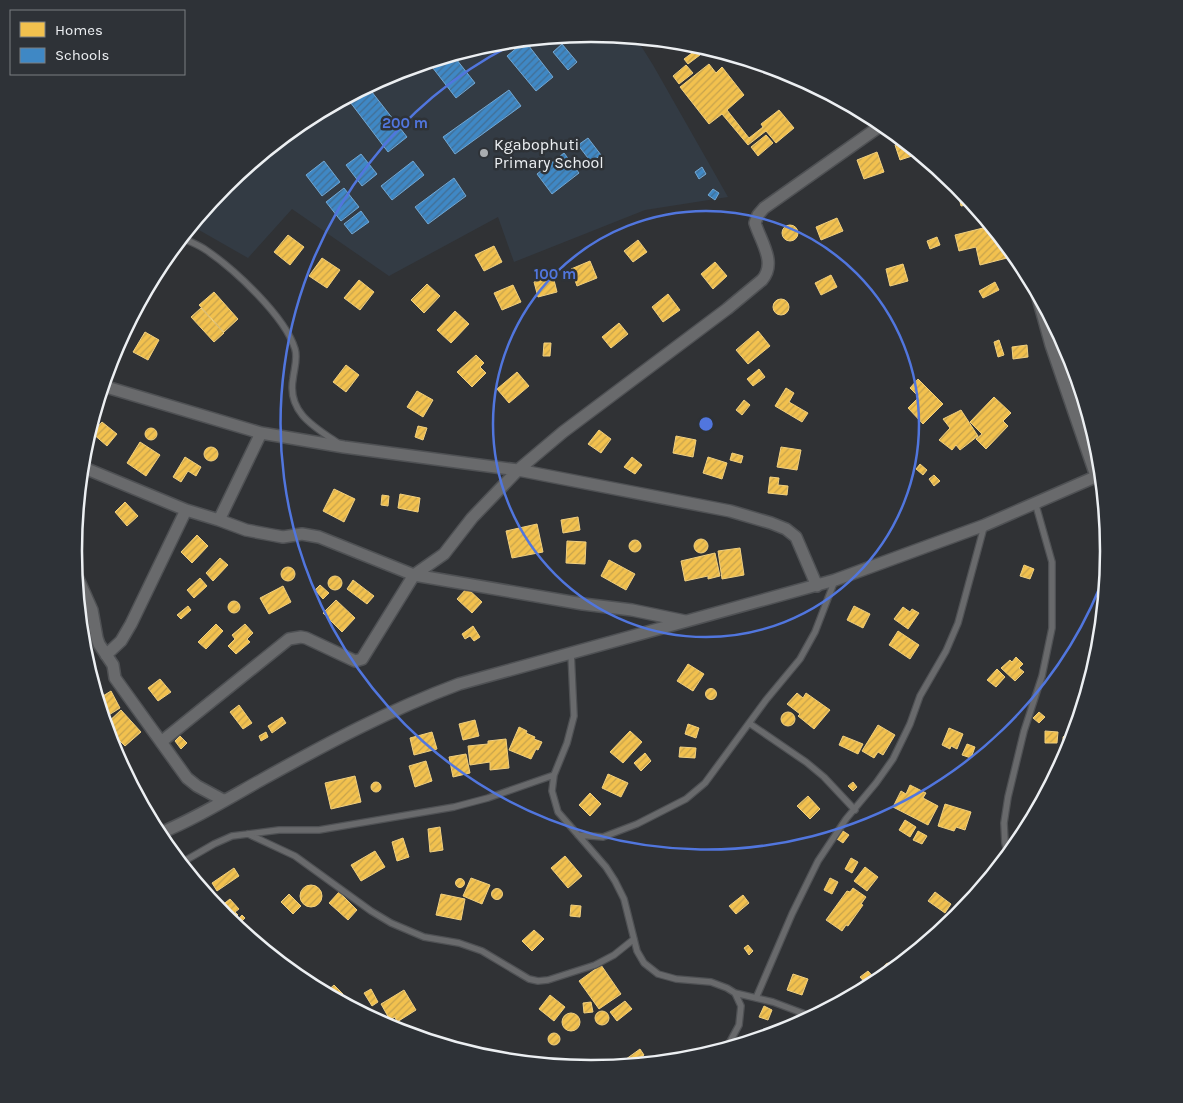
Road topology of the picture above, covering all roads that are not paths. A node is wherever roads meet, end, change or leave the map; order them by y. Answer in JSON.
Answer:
{"nodes":[{"id":1,"x":876,"y":129,"type":"edge"},
{"id":2,"x":189,"y":241,"type":"edge"},
{"id":3,"x":1043,"y":318,"type":"edge"},
{"id":4,"x":110,"y":388,"type":"edge"},
{"id":5,"x":261,"y":433,"type":"junction"},
{"id":6,"x":344,"y":446,"type":"junction"},
{"id":7,"x":1091,"y":454,"type":"edge"},
{"id":8,"x":89,"y":470,"type":"edge"},
{"id":9,"x":518,"y":470,"type":"junction"},
{"id":10,"x":1095,"y":477,"type":"edge"},
{"id":11,"x":1035,"y":502,"type":"junction"},
{"id":12,"x":186,"y":510,"type":"junction"},
{"id":13,"x":219,"y":520,"type":"junction"},
{"id":14,"x":985,"y":524,"type":"junction"},
{"id":15,"x":414,"y":576,"type":"junction"},
{"id":16,"x":835,"y":580,"type":"junction"},
{"id":17,"x":817,"y":586,"type":"junction"},
{"id":18,"x":85,"y":594,"type":"edge"},
{"id":19,"x":688,"y":621,"type":"junction"},
{"id":20,"x":571,"y":653,"type":"junction"},
{"id":21,"x":106,"y":654,"type":"junction"},
{"id":22,"x":749,"y":723,"type":"junction"},
{"id":23,"x":161,"y":742,"type":"junction"},
{"id":24,"x":554,"y":776,"type":"junction"},
{"id":25,"x":223,"y":800,"type":"junction"},
{"id":26,"x":855,"y":810,"type":"junction"},
{"id":27,"x":166,"y":830,"type":"edge"},
{"id":28,"x":248,"y":834,"type":"junction"},
{"id":29,"x":578,"y":835,"type":"junction"},
{"id":30,"x":1006,"y":847,"type":"edge"},
{"id":31,"x":187,"y":860,"type":"edge"},
{"id":32,"x":634,"y":939,"type":"junction"},
{"id":33,"x":735,"y":993,"type":"junction"},
{"id":34,"x":756,"y":998,"type":"junction"},
{"id":35,"x":804,"y":1014,"type":"edge"},
{"id":36,"x":731,"y":1041,"type":"edge"}],
"edges":[{"from":1,"to":9,"type":"street"},
{"from":2,"to":6,"type":"lane"},
{"from":3,"to":7,"type":"street"},
{"from":4,"to":5,"type":"street"},
{"from":5,"to":6,"type":"street"},
{"from":5,"to":13,"type":"street"},
{"from":6,"to":9,"type":"street"},
{"from":8,"to":12,"type":"street"},
{"from":9,"to":15,"type":"street"},
{"from":9,"to":17,"type":"street"},
{"from":10,"to":11,"type":"street"},
{"from":11,"to":14,"type":"street"},
{"from":11,"to":30,"type":"lane"},
{"from":12,"to":13,"type":"street"},
{"from":12,"to":21,"type":"street"},
{"from":13,"to":15,"type":"street"},
{"from":14,"to":16,"type":"street"},
{"from":14,"to":26,"type":"lane"},
{"from":15,"to":19,"type":"street"},
{"from":15,"to":23,"type":"street"},
{"from":16,"to":17,"type":"street"},
{"from":16,"to":22,"type":"lane"},
{"from":17,"to":19,"type":"street"},
{"from":18,"to":21,"type":"street"},
{"from":19,"to":20,"type":"street"},
{"from":20,"to":24,"type":"lane"},
{"from":20,"to":25,"type":"street"},
{"from":21,"to":23,"type":"street"},
{"from":22,"to":26,"type":"lane"},
{"from":22,"to":29,"type":"lane"},
{"from":23,"to":25,"type":"street"},
{"from":24,"to":28,"type":"lane"},
{"from":24,"to":29,"type":"lane"},
{"from":25,"to":27,"type":"street"},
{"from":26,"to":34,"type":"lane"},
{"from":28,"to":31,"type":"lane"},
{"from":28,"to":32,"type":"lane"},
{"from":29,"to":32,"type":"lane"},
{"from":32,"to":33,"type":"lane"},
{"from":33,"to":34,"type":"lane"},
{"from":33,"to":36,"type":"lane"},
{"from":34,"to":35,"type":"lane"}]}
